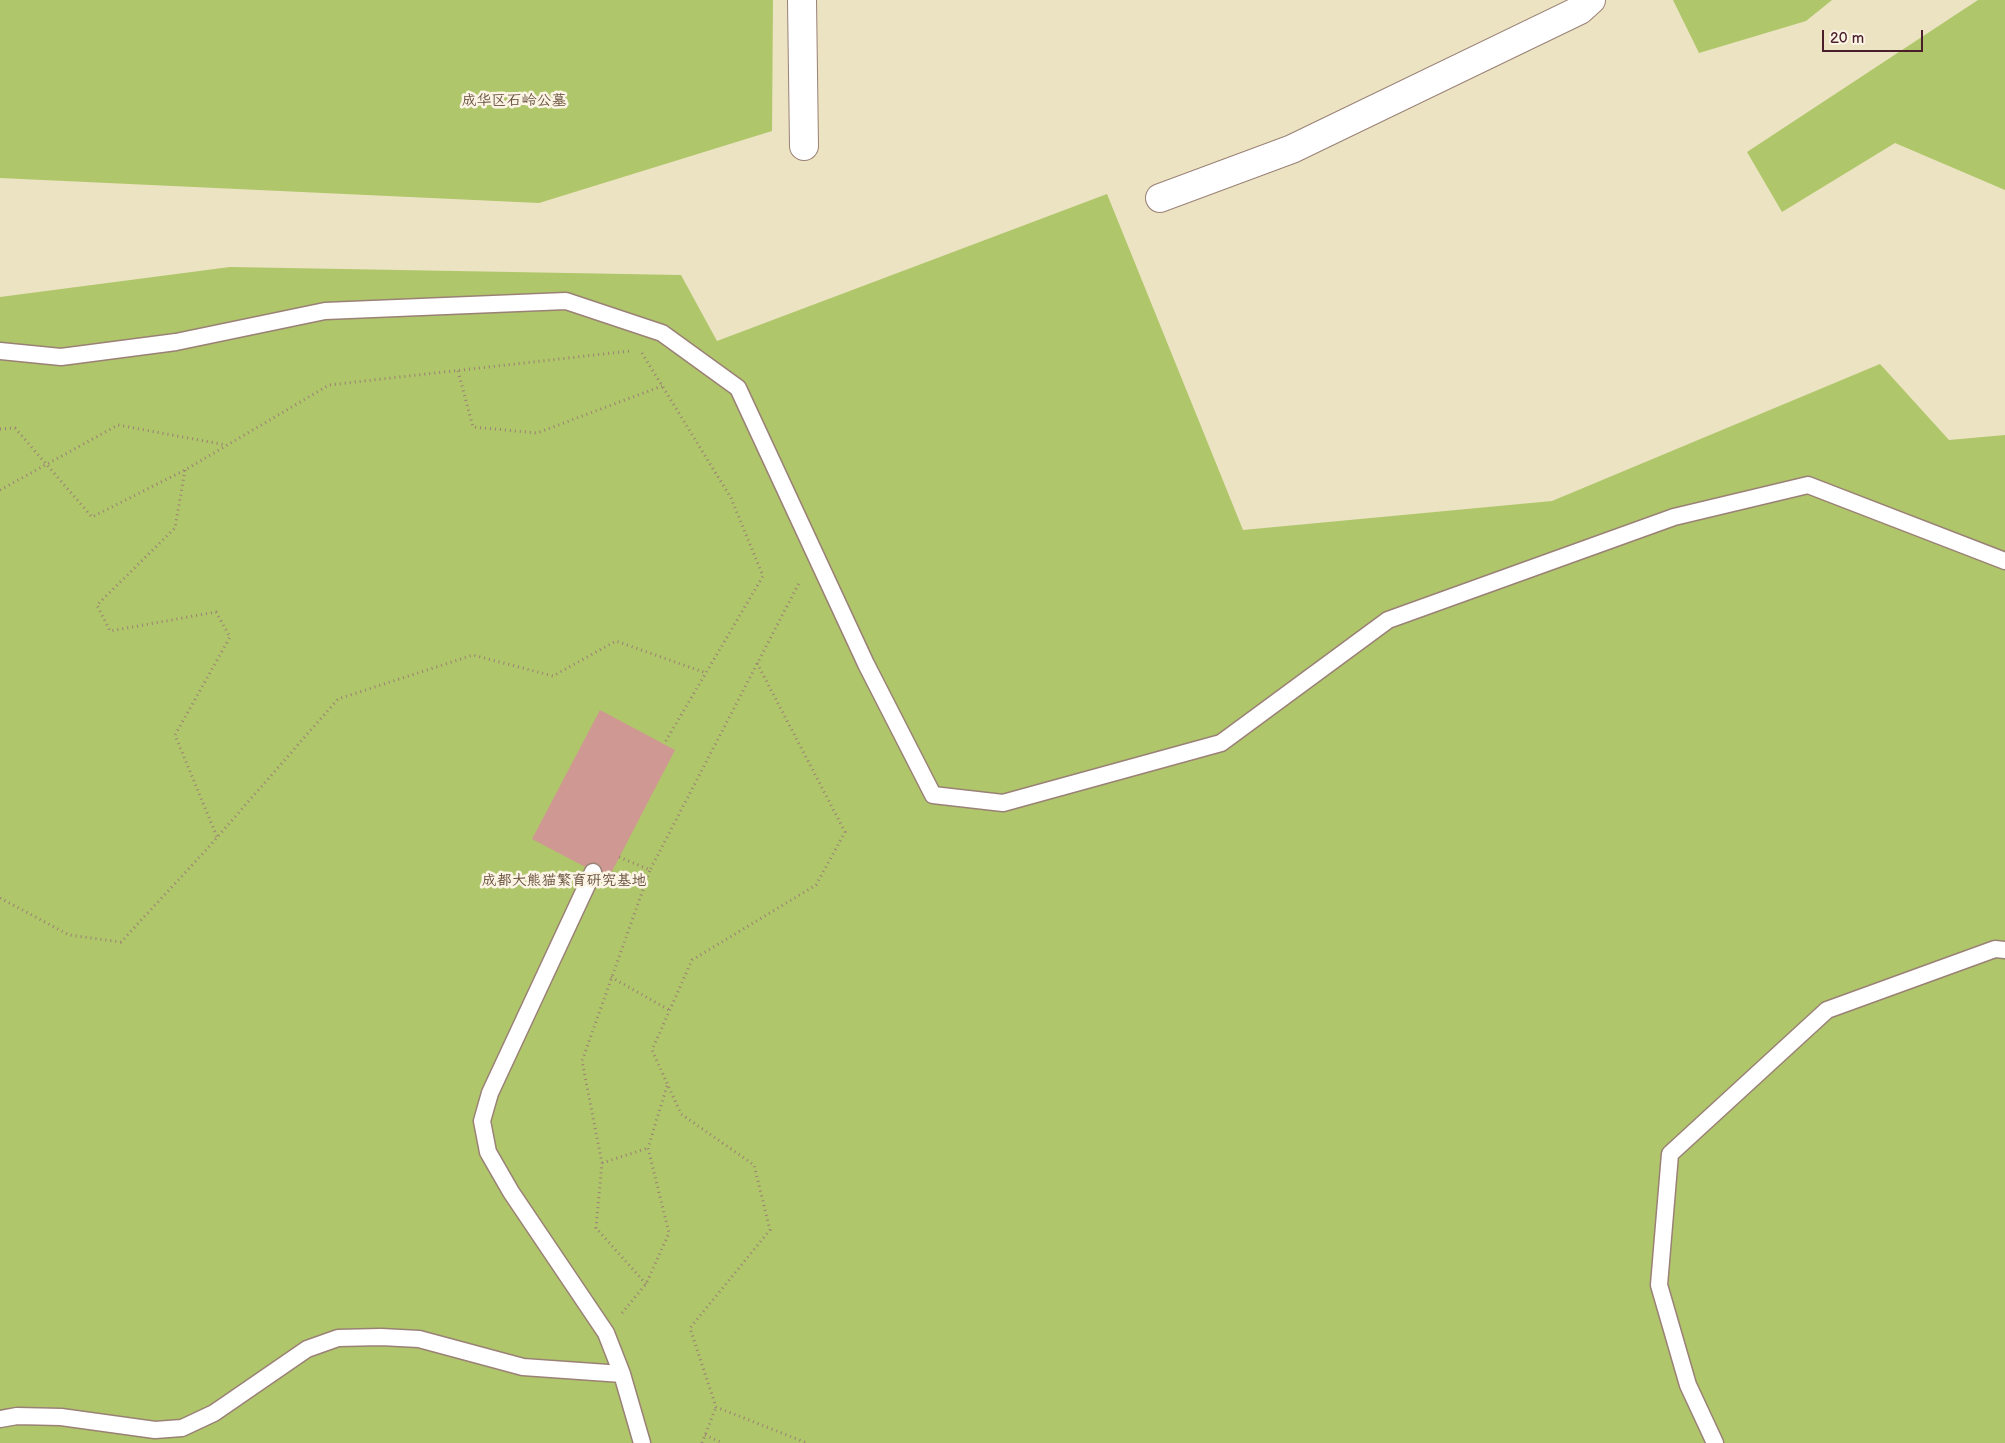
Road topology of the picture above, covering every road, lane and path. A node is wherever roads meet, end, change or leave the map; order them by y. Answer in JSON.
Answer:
{"nodes":[{"id":1,"x":802,"y":0,"type":"edge"},
{"id":2,"x":1591,"y":0,"type":"edge"},
{"id":3,"x":804,"y":146,"type":"dead end"},
{"id":4,"x":1160,"y":198,"type":"dead end"},
{"id":5,"x":0,"y":351,"type":"edge"},
{"id":6,"x":458,"y":371,"type":"junction"},
{"id":7,"x":662,"y":386,"type":"junction"},
{"id":8,"x":0,"y":429,"type":"edge"},
{"id":9,"x":228,"y":445,"type":"junction"},
{"id":10,"x":46,"y":464,"type":"junction"},
{"id":11,"x":185,"y":470,"type":"junction"},
{"id":12,"x":0,"y":490,"type":"edge"},
{"id":13,"x":815,"y":553,"type":"junction"},
{"id":14,"x":2005,"y":562,"type":"edge"},
{"id":15,"x":757,"y":663,"type":"junction"},
{"id":16,"x":706,"y":673,"type":"junction"},
{"id":17,"x":664,"y":744,"type":"dead end"},
{"id":18,"x":217,"y":837,"type":"junction"},
{"id":19,"x":619,"y":856,"type":"dead end"},
{"id":20,"x":650,"y":870,"type":"junction"},
{"id":21,"x":593,"y":872,"type":"dead end"},
{"id":22,"x":0,"y":898,"type":"edge"},
{"id":23,"x":2005,"y":950,"type":"edge"},
{"id":24,"x":611,"y":977,"type":"junction"},
{"id":25,"x":669,"y":1010,"type":"junction"},
{"id":26,"x":667,"y":1085,"type":"junction"},
{"id":27,"x":648,"y":1148,"type":"junction"},
{"id":28,"x":602,"y":1163,"type":"junction"},
{"id":29,"x":646,"y":1284,"type":"junction"},
{"id":30,"x":606,"y":1333,"type":"junction"},
{"id":31,"x":622,"y":1374,"type":"junction"},
{"id":32,"x":716,"y":1407,"type":"junction"},
{"id":33,"x":0,"y":1419,"type":"edge"},
{"id":34,"x":706,"y":1435,"type":"junction"},
{"id":35,"x":642,"y":1443,"type":"edge"},
{"id":36,"x":702,"y":1443,"type":"edge"},
{"id":37,"x":723,"y":1443,"type":"edge"},
{"id":38,"x":807,"y":1443,"type":"edge"},
{"id":39,"x":1715,"y":1443,"type":"edge"}],
"edges":[{"from":1,"to":3,"type":"street"},
{"from":2,"to":4,"type":"street"},
{"from":5,"to":13,"type":"lane"},
{"from":6,"to":7,"type":"path"},
{"from":6,"to":7,"type":"path"},
{"from":6,"to":9,"type":"path"},
{"from":7,"to":16,"type":"path"},
{"from":8,"to":10,"type":"path"},
{"from":9,"to":10,"type":"path"},
{"from":9,"to":11,"type":"path"},
{"from":10,"to":11,"type":"path"},
{"from":10,"to":12,"type":"path"},
{"from":11,"to":18,"type":"path"},
{"from":13,"to":14,"type":"lane"},
{"from":13,"to":15,"type":"path"},
{"from":15,"to":20,"type":"path"},
{"from":15,"to":25,"type":"path"},
{"from":16,"to":17,"type":"path"},
{"from":16,"to":18,"type":"path"},
{"from":18,"to":22,"type":"path"},
{"from":19,"to":20,"type":"path"},
{"from":20,"to":24,"type":"path"},
{"from":21,"to":30,"type":"lane"},
{"from":23,"to":39,"type":"lane"},
{"from":24,"to":25,"type":"path"},
{"from":24,"to":28,"type":"path"},
{"from":25,"to":26,"type":"path"},
{"from":26,"to":27,"type":"path"},
{"from":26,"to":32,"type":"path"},
{"from":27,"to":28,"type":"path"},
{"from":27,"to":29,"type":"path"},
{"from":28,"to":29,"type":"path"},
{"from":29,"to":30,"type":"path"},
{"from":30,"to":31,"type":"lane"},
{"from":31,"to":33,"type":"lane"},
{"from":31,"to":35,"type":"lane"},
{"from":32,"to":34,"type":"path"},
{"from":32,"to":38,"type":"path"},
{"from":34,"to":36,"type":"path"},
{"from":34,"to":37,"type":"path"}]}
